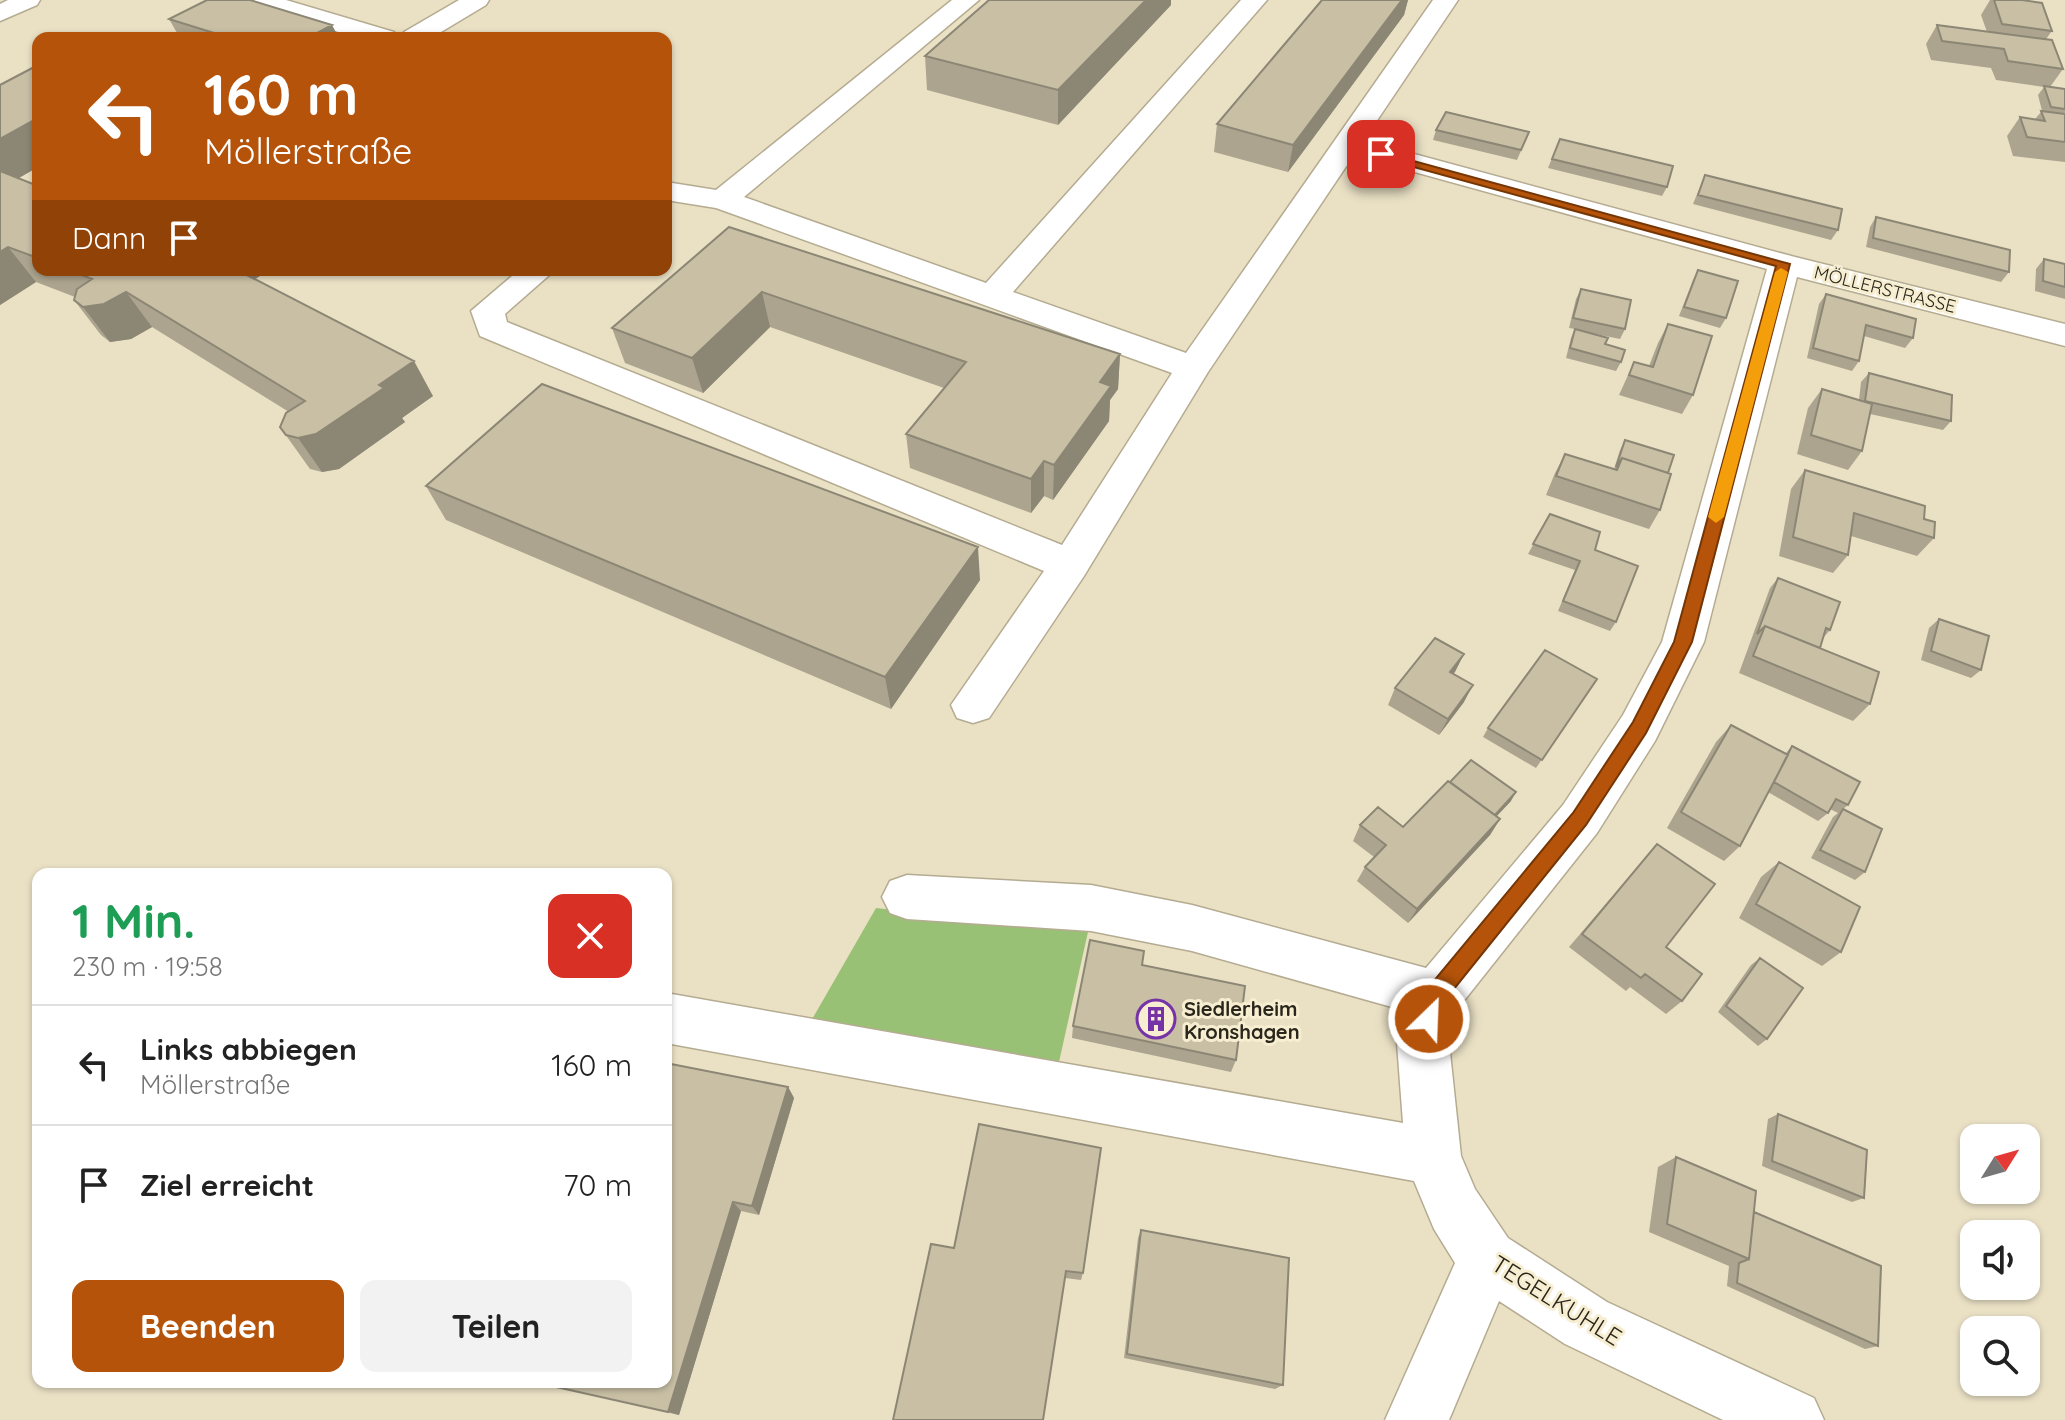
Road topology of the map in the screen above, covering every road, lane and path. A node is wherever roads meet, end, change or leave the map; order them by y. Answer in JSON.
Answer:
{"nodes":[{"id":1,"x":28,"y":0,"type":"edge"},
{"id":2,"x":260,"y":0,"type":"edge"},
{"id":3,"x":477,"y":0,"type":"edge"},
{"id":4,"x":967,"y":0,"type":"edge"},
{"id":5,"x":1255,"y":0,"type":"edge"},
{"id":6,"x":1446,"y":0,"type":"edge"},
{"id":7,"x":0,"y":13,"type":"edge"},
{"id":8,"x":365,"y":32,"type":"edge"},
{"id":9,"x":423,"y":32,"type":"edge"},
{"id":10,"x":1381,"y":154,"type":"dead end"},
{"id":11,"x":672,"y":192,"type":"edge"},
{"id":12,"x":722,"y":200,"type":"junction"},
{"id":13,"x":1784,"y":264,"type":"junction"},
{"id":14,"x":532,"y":276,"type":"edge"},
{"id":15,"x":993,"y":295,"type":"junction"},
{"id":16,"x":2065,"y":335,"type":"edge"},
{"id":17,"x":1193,"y":368,"type":"junction"},
{"id":18,"x":1070,"y":565,"type":"junction"},
{"id":19,"x":973,"y":705,"type":"dead end"},
{"id":20,"x":907,"y":897,"type":"dead end"},
{"id":21,"x":1436,"y":995,"type":"junction"},
{"id":22,"x":672,"y":1019,"type":"edge"},
{"id":23,"x":1433,"y":1156,"type":"junction"},
{"id":24,"x":1487,"y":1259,"type":"junction"},
{"id":25,"x":1417,"y":1420,"type":"edge"},
{"id":26,"x":1792,"y":1420,"type":"edge"}],
"edges":[{"from":1,"to":7,"type":"street"},
{"from":2,"to":8,"type":"street"},
{"from":3,"to":9,"type":"street"},
{"from":4,"to":12,"type":"street"},
{"from":5,"to":15,"type":"street"},
{"from":6,"to":17,"type":"street"},
{"from":10,"to":13,"type":"street","name":"MÖLLERSTRASSE"},
{"from":11,"to":12,"type":"street"},
{"from":12,"to":15,"type":"street"},
{"from":13,"to":16,"type":"street","name":"MÖLLERSTRASSE"},
{"from":13,"to":21,"type":"street"},
{"from":14,"to":18,"type":"street"},
{"from":15,"to":17,"type":"street"},
{"from":17,"to":18,"type":"street"},
{"from":18,"to":19,"type":"street"},
{"from":20,"to":21,"type":"street"},
{"from":21,"to":23,"type":"street","name":"TEGELKUHLE"},
{"from":22,"to":23,"type":"street"},
{"from":23,"to":24,"type":"street","name":"TEGELKUHLE"},
{"from":24,"to":25,"type":"street"},
{"from":24,"to":26,"type":"street","name":"TEGELKUHLE"}]}
